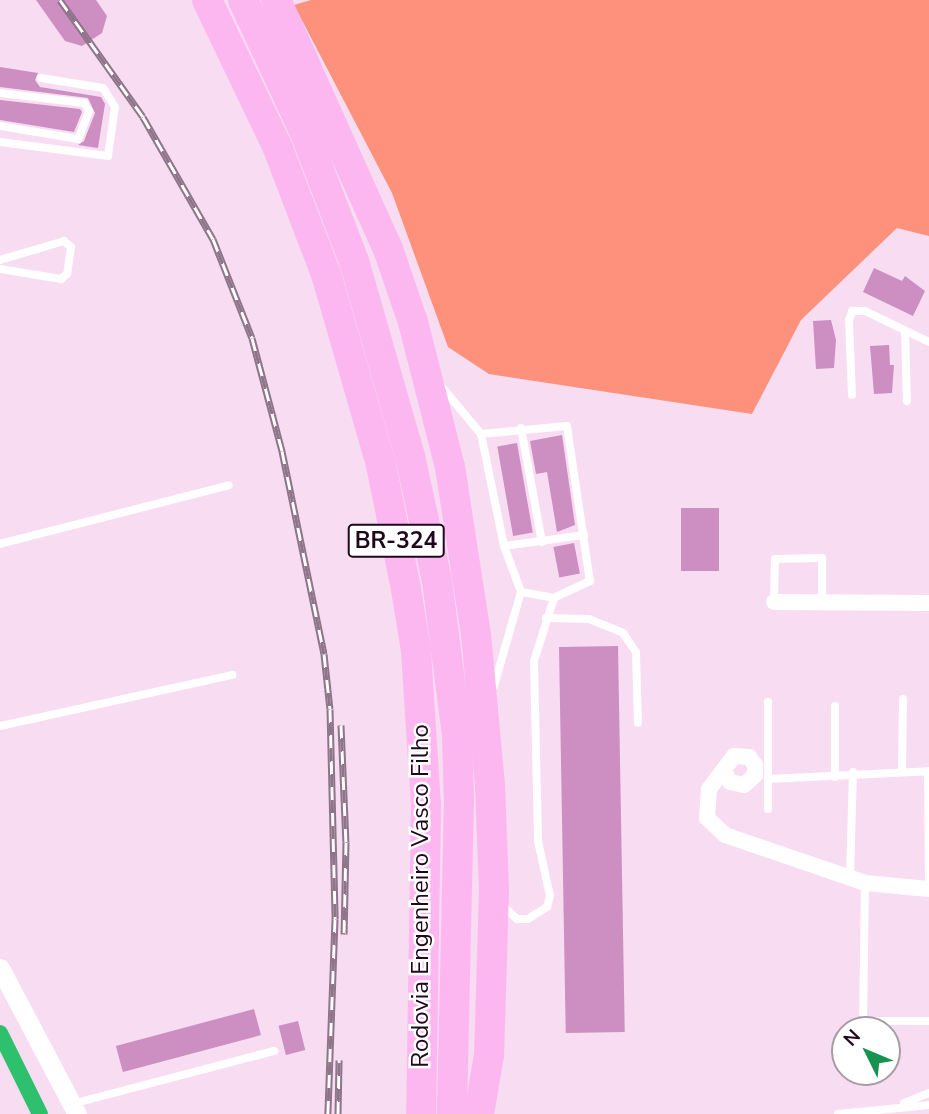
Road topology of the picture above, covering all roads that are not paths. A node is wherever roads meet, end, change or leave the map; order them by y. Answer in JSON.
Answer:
{"nodes":[{"id":1,"x":207,"y":0,"type":"edge"},
{"id":2,"x":243,"y":0,"type":"edge"},
{"id":3,"x":276,"y":0,"type":"edge"},
{"id":4,"x":41,"y":78,"type":"dead end"},
{"id":5,"x":0,"y":93,"type":"edge"},
{"id":6,"x":0,"y":126,"type":"edge"},
{"id":7,"x":0,"y":142,"type":"edge"},
{"id":8,"x":0,"y":260,"type":"edge"},
{"id":9,"x":0,"y":269,"type":"edge"},
{"id":10,"x":905,"y":331,"type":"junction"},
{"id":11,"x":378,"y":335,"type":"junction"},
{"id":12,"x":929,"y":342,"type":"edge"},
{"id":13,"x":424,"y":363,"type":"junction"},
{"id":14,"x":852,"y":394,"type":"dead end"},
{"id":15,"x":907,"y":401,"type":"dead end"},
{"id":16,"x":521,"y":428,"type":"junction"},
{"id":17,"x":481,"y":434,"type":"junction"},
{"id":18,"x":229,"y":485,"type":"dead end"},
{"id":19,"x":461,"y":533,"type":"junction"},
{"id":20,"x":584,"y":535,"type":"junction"},
{"id":21,"x":542,"y":542,"type":"junction"},
{"id":22,"x":0,"y":544,"type":"edge"},
{"id":23,"x":504,"y":546,"type":"junction"},
{"id":24,"x":521,"y":592,"type":"junction"},
{"id":25,"x":554,"y":598,"type":"junction"},
{"id":26,"x":774,"y":602,"type":"joint"},
{"id":27,"x":821,"y":603,"type":"junction"},
{"id":28,"x":929,"y":603,"type":"edge"},
{"id":29,"x":545,"y":618,"type":"junction"},
{"id":30,"x":232,"y":676,"type":"dead end"},
{"id":31,"x":903,"y":699,"type":"dead end"},
{"id":32,"x":768,"y":702,"type":"dead end"},
{"id":33,"x":835,"y":706,"type":"dead end"},
{"id":34,"x":638,"y":723,"type":"dead end"},
{"id":35,"x":0,"y":726,"type":"edge"},
{"id":36,"x":486,"y":730,"type":"junction"},
{"id":37,"x":928,"y":771,"type":"edge"},
{"id":38,"x":853,"y":772,"type":"junction"},
{"id":39,"x":902,"y":772,"type":"junction"},
{"id":40,"x":725,"y":773,"type":"dead end"},
{"id":41,"x":835,"y":777,"type":"junction"},
{"id":42,"x":768,"y":779,"type":"junction"},
{"id":43,"x":768,"y":809,"type":"dead end"},
{"id":44,"x":857,"y":881,"type":"junction"},
{"id":45,"x":929,"y":888,"type":"edge"},
{"id":46,"x":494,"y":890,"type":"junction"},
{"id":47,"x":0,"y":968,"type":"edge"},
{"id":48,"x":929,"y":1021,"type":"edge"},
{"id":49,"x":274,"y":1051,"type":"dead end"},
{"id":50,"x":929,"y":1093,"type":"edge"},
{"id":51,"x":929,"y":1105,"type":"edge"},
{"id":52,"x":895,"y":1107,"type":"junction"},
{"id":53,"x":74,"y":1109,"type":"edge"},
{"id":54,"x":421,"y":1114,"type":"edge"},
{"id":55,"x":452,"y":1114,"type":"edge"},
{"id":56,"x":479,"y":1114,"type":"edge"},
{"id":57,"x":838,"y":1114,"type":"edge"}],
"edges":[{"from":1,"to":54,"type":"highway","name":"Rodovia Engenheiro Vasco Filho","number":"BR-324"},
{"from":2,"to":11,"type":"highway","name":"Rodovia Engenheiro Vasco Filho","number":"BR-324"},
{"from":3,"to":13,"type":"highway"},
{"from":4,"to":7,"type":"lane"},
{"from":5,"to":6,"type":"lane"},
{"from":8,"to":9,"type":"lane"},
{"from":10,"to":12,"type":"lane"},
{"from":10,"to":14,"type":"lane"},
{"from":10,"to":15,"type":"lane"},
{"from":11,"to":19,"type":"highway"},
{"from":11,"to":55,"type":"highway","name":"Rodovia Engenheiro Vasco Filho","number":"BR-324"},
{"from":13,"to":17,"type":"lane"},
{"from":13,"to":19,"type":"highway"},
{"from":16,"to":17,"type":"lane"},
{"from":16,"to":20,"type":"lane"},
{"from":16,"to":21,"type":"lane"},
{"from":17,"to":23,"type":"lane"},
{"from":18,"to":22,"type":"lane"},
{"from":19,"to":36,"type":"highway"},
{"from":20,"to":21,"type":"lane"},
{"from":20,"to":25,"type":"lane"},
{"from":21,"to":23,"type":"lane"},
{"from":23,"to":24,"type":"lane"},
{"from":24,"to":25,"type":"lane"},
{"from":24,"to":36,"type":"lane"},
{"from":25,"to":29,"type":"lane"},
{"from":26,"to":27,"type":"street"},
{"from":26,"to":27,"type":"lane"},
{"from":27,"to":28,"type":"street"},
{"from":29,"to":34,"type":"lane"},
{"from":29,"to":46,"type":"lane"},
{"from":30,"to":35,"type":"lane"},
{"from":31,"to":39,"type":"lane"},
{"from":32,"to":42,"type":"lane"},
{"from":33,"to":41,"type":"lane"},
{"from":36,"to":46,"type":"highway"},
{"from":37,"to":39,"type":"lane"},
{"from":37,"to":45,"type":"lane"},
{"from":38,"to":39,"type":"lane"},
{"from":38,"to":41,"type":"lane"},
{"from":38,"to":44,"type":"lane"},
{"from":40,"to":44,"type":"street"},
{"from":41,"to":42,"type":"lane"},
{"from":42,"to":43,"type":"lane"},
{"from":44,"to":45,"type":"street"},
{"from":44,"to":48,"type":"lane"},
{"from":46,"to":56,"type":"highway"},
{"from":47,"to":53,"type":"street"},
{"from":49,"to":53,"type":"lane"},
{"from":50,"to":52,"type":"lane"},
{"from":51,"to":52,"type":"lane"},
{"from":52,"to":57,"type":"lane"}]}
